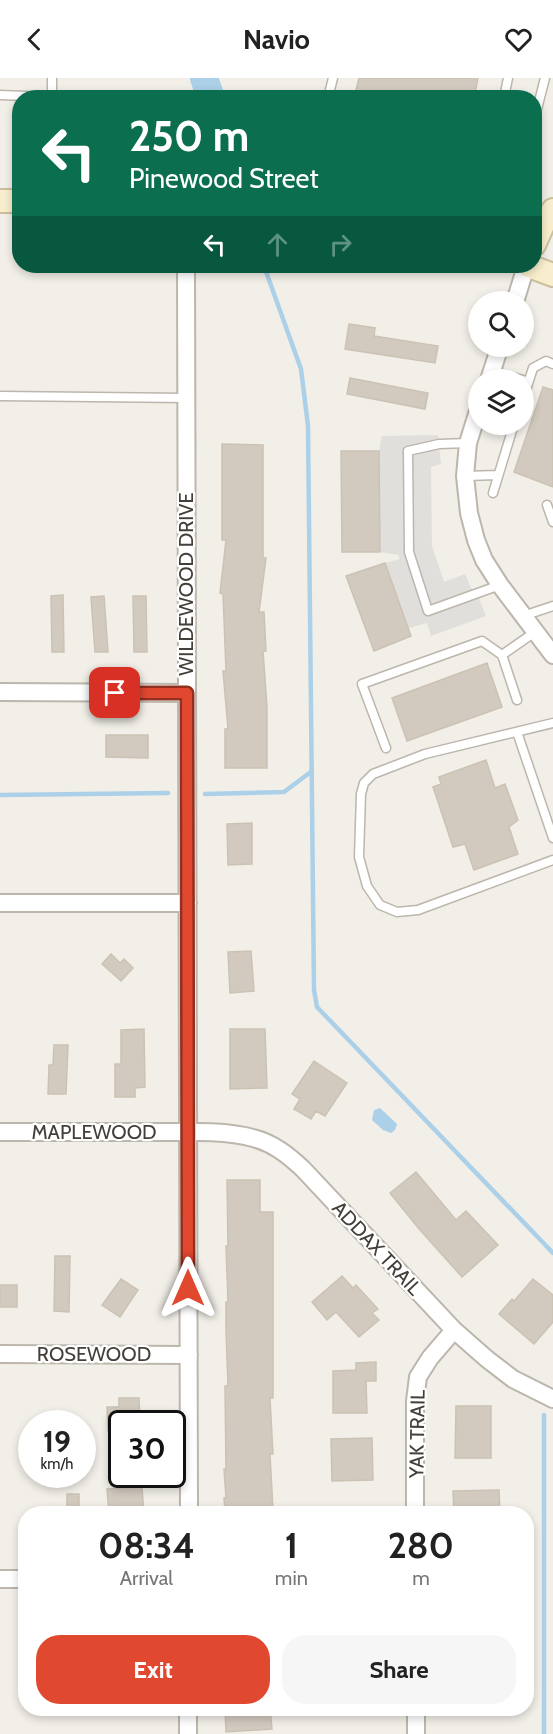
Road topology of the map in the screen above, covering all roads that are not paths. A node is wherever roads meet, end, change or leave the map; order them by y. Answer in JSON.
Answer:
{"nodes":[{"id":1,"x":553,"y":210,"type":"edge"},
{"id":2,"x":542,"y":227,"type":"edge"},
{"id":3,"x":186,"y":273,"type":"edge"},
{"id":4,"x":525,"y":273,"type":"edge"},
{"id":5,"x":519,"y":291,"type":"edge"},
{"id":6,"x":553,"y":364,"type":"edge"},
{"id":7,"x":532,"y":369,"type":"edge"},
{"id":8,"x":0,"y":396,"type":"edge"},
{"id":9,"x":186,"y":398,"type":"junction"},
{"id":10,"x":470,"y":435,"type":"edge"},
{"id":11,"x":511,"y":435,"type":"edge"},
{"id":12,"x":468,"y":443,"type":"junction"},
{"id":13,"x":498,"y":475,"type":"junction"},
{"id":14,"x":465,"y":476,"type":"junction"},
{"id":15,"x":493,"y":493,"type":"dead end"},
{"id":16,"x":547,"y":505,"type":"dead end"},
{"id":17,"x":553,"y":522,"type":"edge"},
{"id":18,"x":500,"y":585,"type":"junction"},
{"id":19,"x":553,"y":606,"type":"edge"},
{"id":20,"x":523,"y":616,"type":"junction"},
{"id":21,"x":535,"y":632,"type":"junction"},
{"id":22,"x":502,"y":654,"type":"junction"},
{"id":23,"x":553,"y":655,"type":"edge"},
{"id":24,"x":0,"y":692,"type":"edge"},
{"id":25,"x":187,"y":693,"type":"junction"},
{"id":26,"x":517,"y":700,"type":"dead end"},
{"id":27,"x":553,"y":723,"type":"edge"},
{"id":28,"x":517,"y":732,"type":"junction"},
{"id":29,"x":386,"y":748,"type":"dead end"},
{"id":30,"x":553,"y":838,"type":"edge"},
{"id":31,"x":553,"y":860,"type":"edge"},
{"id":32,"x":0,"y":903,"type":"edge"},
{"id":33,"x":188,"y":903,"type":"junction"},
{"id":34,"x":0,"y":1132,"type":"edge"},
{"id":35,"x":188,"y":1132,"type":"junction"},
{"id":36,"x":454,"y":1330,"type":"junction"},
{"id":37,"x":0,"y":1354,"type":"edge"},
{"id":38,"x":189,"y":1355,"type":"junction"},
{"id":39,"x":553,"y":1399,"type":"edge"},
{"id":40,"x":189,"y":1506,"type":"edge"},
{"id":41,"x":416,"y":1506,"type":"edge"},
{"id":42,"x":0,"y":1579,"type":"edge"},
{"id":43,"x":18,"y":1579,"type":"edge"},
{"id":44,"x":188,"y":1716,"type":"edge"},
{"id":45,"x":416,"y":1716,"type":"edge"},
{"id":46,"x":188,"y":1734,"type":"edge"},
{"id":47,"x":416,"y":1734,"type":"edge"}],
"edges":[{"from":1,"to":2,"type":"main road"},
{"from":3,"to":9,"type":"street","name":"WILDEWOOD DRIVE"},
{"from":4,"to":5,"type":"street"},
{"from":6,"to":7,"type":"lane"},
{"from":8,"to":9,"type":"lane"},
{"from":9,"to":25,"type":"street","name":"WILDEWOOD DRIVE"},
{"from":10,"to":12,"type":"street"},
{"from":11,"to":13,"type":"lane"},
{"from":12,"to":14,"type":"street"},
{"from":12,"to":18,"type":"lane"},
{"from":13,"to":14,"type":"lane"},
{"from":13,"to":15,"type":"lane"},
{"from":14,"to":18,"type":"street"},
{"from":16,"to":17,"type":"lane"},
{"from":18,"to":20,"type":"street"},
{"from":19,"to":20,"type":"lane"},
{"from":20,"to":21,"type":"street"},
{"from":21,"to":22,"type":"lane"},
{"from":21,"to":23,"type":"street"},
{"from":22,"to":26,"type":"lane"},
{"from":22,"to":29,"type":"lane"},
{"from":24,"to":25,"type":"street"},
{"from":25,"to":33,"type":"street","name":"WILDEWOOD DRIVE"},
{"from":27,"to":28,"type":"lane"},
{"from":28,"to":30,"type":"lane"},
{"from":28,"to":31,"type":"lane"},
{"from":32,"to":33,"type":"street"},
{"from":33,"to":35,"type":"street","name":"WILDEWOOD DRIVE"},
{"from":34,"to":35,"type":"street","name":"MAPLEWOOD"},
{"from":35,"to":36,"type":"street","name":"ADDAX TRAIL"},
{"from":35,"to":38,"type":"street","name":"WILDEWOOD DRIVE"},
{"from":36,"to":39,"type":"street","name":"ADDAX TRAIL"},
{"from":36,"to":41,"type":"street","name":"YAK TRAIL"},
{"from":37,"to":38,"type":"street","name":"ROSEWOOD"},
{"from":38,"to":40,"type":"street","name":"WILDEWOOD DRIVE"},
{"from":42,"to":43,"type":"street"},
{"from":44,"to":46,"type":"street"},
{"from":45,"to":47,"type":"street"}]}
